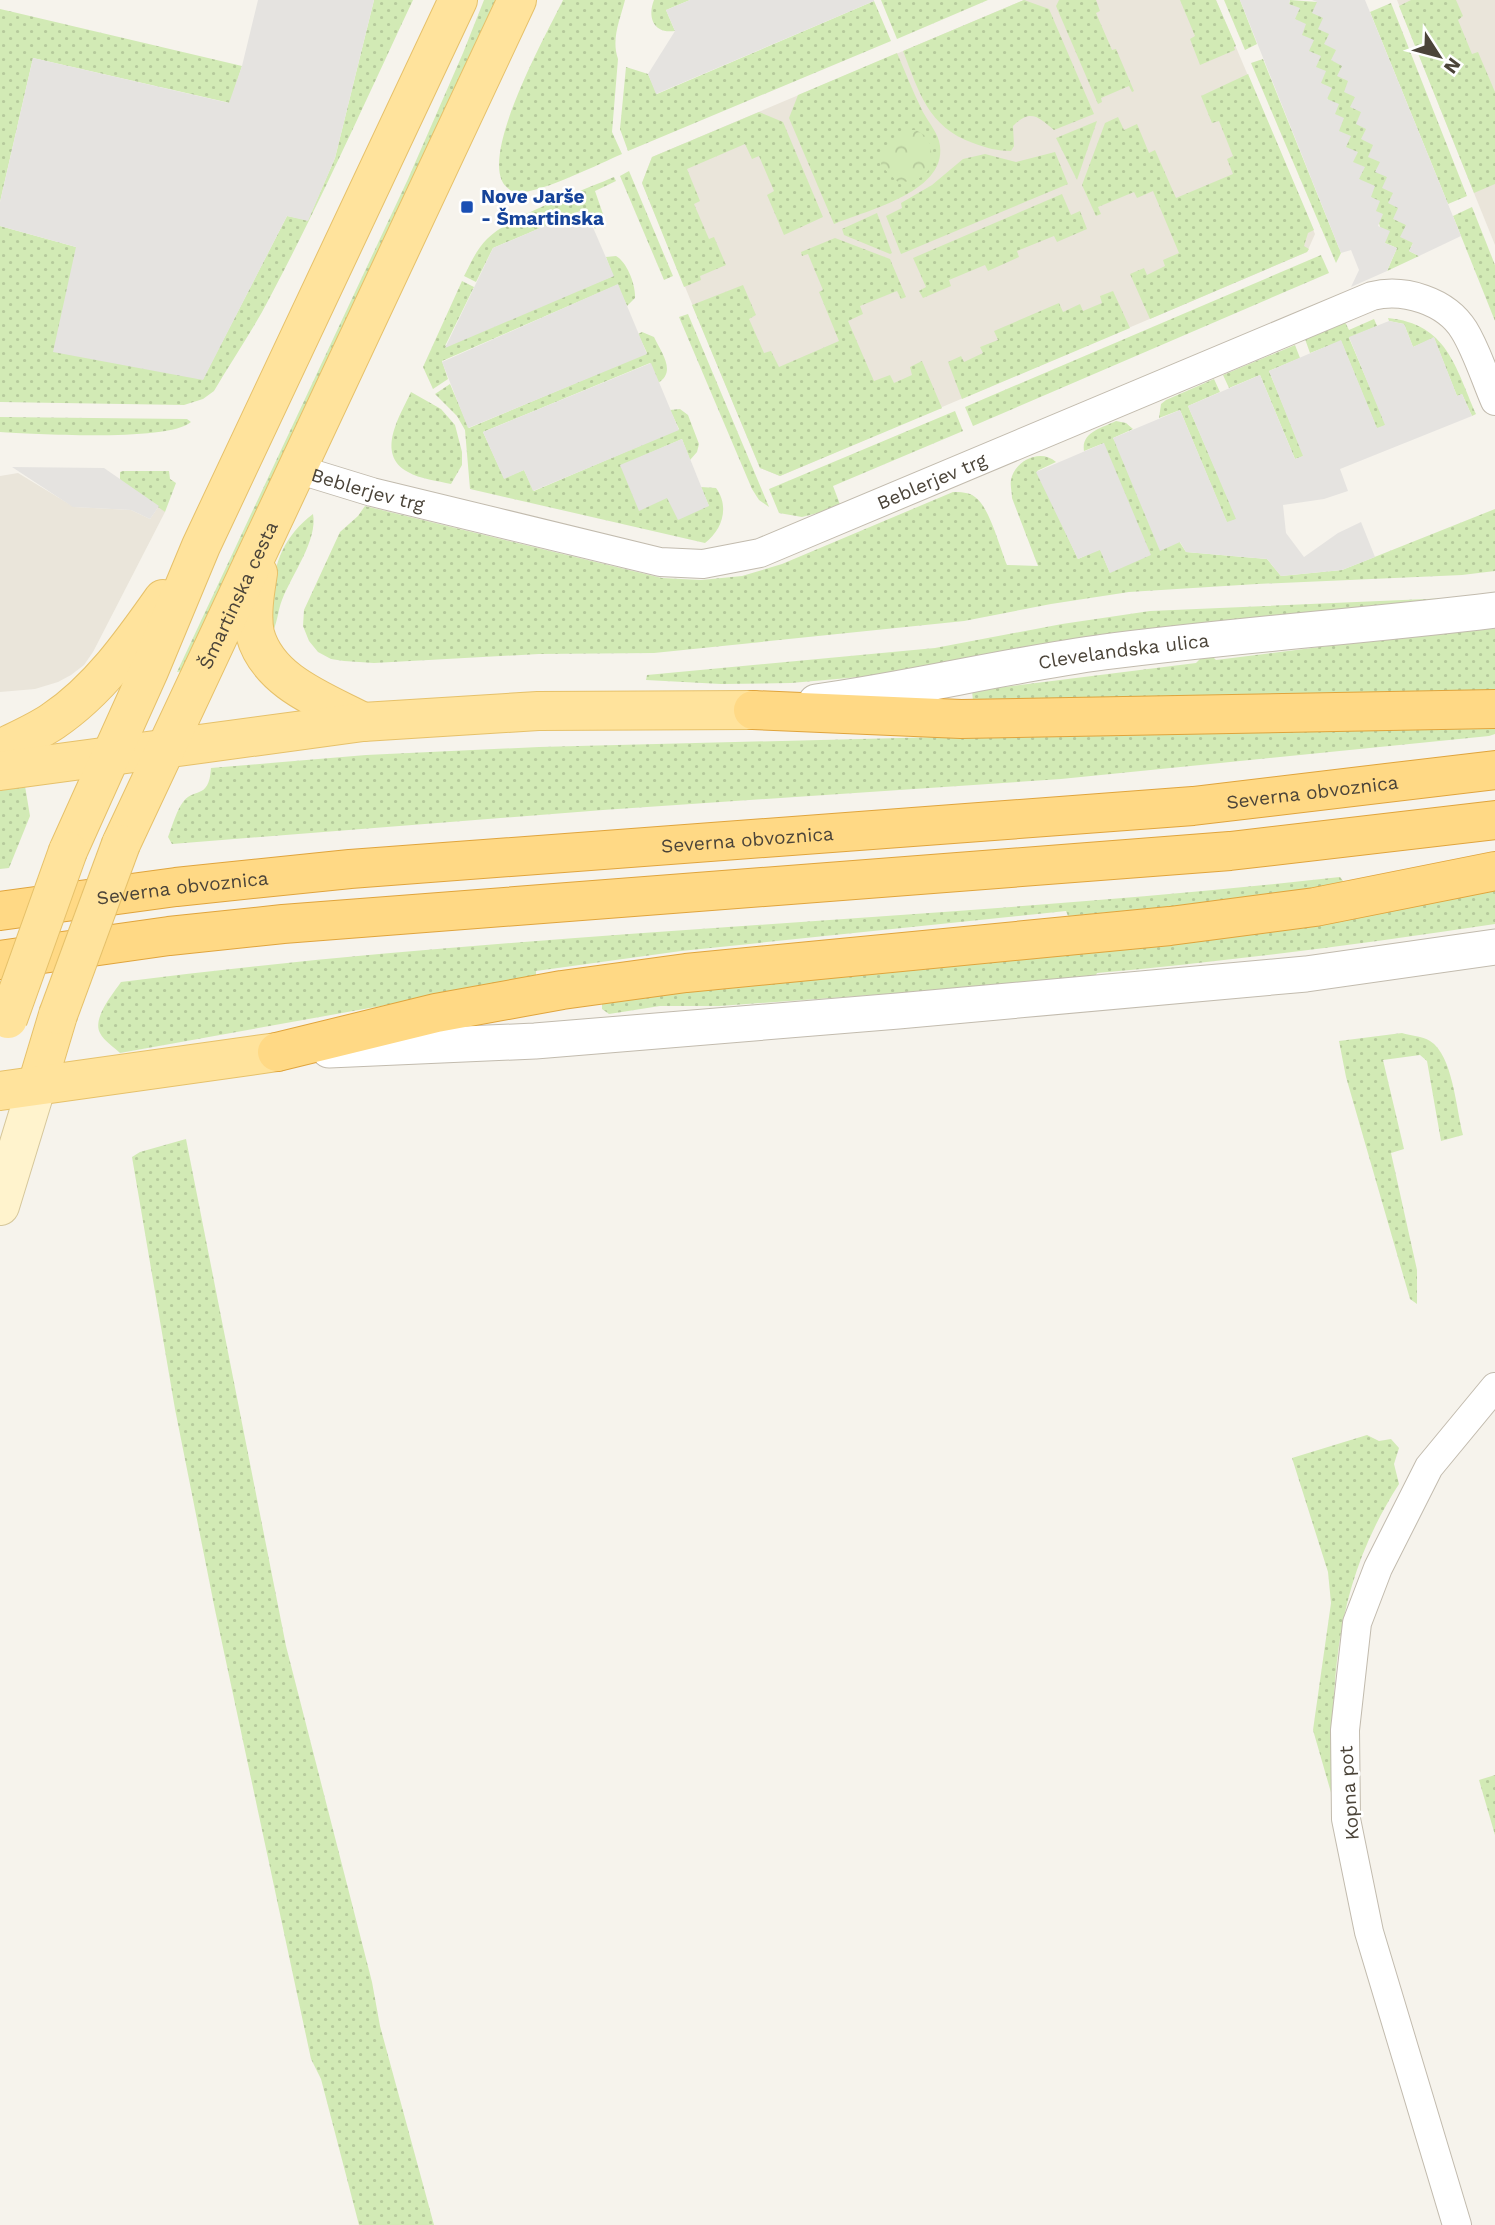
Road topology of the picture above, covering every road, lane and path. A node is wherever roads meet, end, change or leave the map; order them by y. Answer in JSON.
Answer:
{"nodes":[{"id":1,"x":458,"y":0,"type":"edge"},
{"id":2,"x":517,"y":0,"type":"edge"},
{"id":3,"x":1495,"y":401,"type":"edge"},
{"id":4,"x":297,"y":469,"type":"junction"},
{"id":5,"x":268,"y":531,"type":"junction"},
{"id":6,"x":201,"y":546,"type":"junction"},
{"id":7,"x":1495,"y":610,"type":"edge"},
{"id":8,"x":1495,"y":709,"type":"edge"},
{"id":9,"x":753,"y":710,"type":"junction"},
{"id":10,"x":363,"y":722,"type":"junction"},
{"id":11,"x":0,"y":749,"type":"edge"},
{"id":12,"x":165,"y":749,"type":"junction"},
{"id":13,"x":110,"y":756,"type":"junction"},
{"id":14,"x":0,"y":771,"type":"edge"},
{"id":15,"x":1495,"y":771,"type":"edge"},
{"id":16,"x":1495,"y":820,"type":"edge"},
{"id":17,"x":1495,"y":871,"type":"edge"},
{"id":18,"x":0,"y":911,"type":"edge"},
{"id":19,"x":1495,"y":947,"type":"edge"},
{"id":20,"x":0,"y":960,"type":"edge"},
{"id":21,"x":4,"y":1030,"type":"edge"},
{"id":22,"x":276,"y":1052,"type":"junction"},
{"id":23,"x":37,"y":1086,"type":"junction"},
{"id":24,"x":0,"y":1091,"type":"edge"},
{"id":25,"x":0,"y":1206,"type":"edge"},
{"id":26,"x":1495,"y":1387,"type":"edge"},
{"id":27,"x":1457,"y":2225,"type":"edge"}],
"edges":[{"from":1,"to":6,"type":"main road"},
{"from":2,"to":4,"type":"main road","name":"Šmartinska cesta"},
{"from":3,"to":4,"type":"street","name":"Beblerjev trg"},
{"from":4,"to":5,"type":"main road","name":"Šmartinska cesta"},
{"from":5,"to":10,"type":"main road"},
{"from":5,"to":12,"type":"main road","name":"Šmartinska cesta"},
{"from":6,"to":11,"type":"main road"},
{"from":6,"to":13,"type":"main road"},
{"from":7,"to":9,"type":"street","name":"Clevelandska ulica"},
{"from":8,"to":9,"type":"highway"},
{"from":9,"to":10,"type":"main road"},
{"from":10,"to":12,"type":"main road"},
{"from":12,"to":13,"type":"main road"},
{"from":12,"to":23,"type":"main road","name":"Šmartinska cesta","bridge":true},
{"from":13,"to":14,"type":"main road"},
{"from":13,"to":21,"type":"main road","bridge":true},
{"from":15,"to":18,"type":"highway","name":"Severna obvoznica"},
{"from":16,"to":20,"type":"highway"},
{"from":17,"to":22,"type":"highway"},
{"from":19,"to":22,"type":"street"},
{"from":22,"to":23,"type":"main road"},
{"from":23,"to":24,"type":"main road"},
{"from":23,"to":25,"type":"main road","name":"Šmartinska cesta"},
{"from":26,"to":27,"type":"street","name":"Kopna pot"}]}
